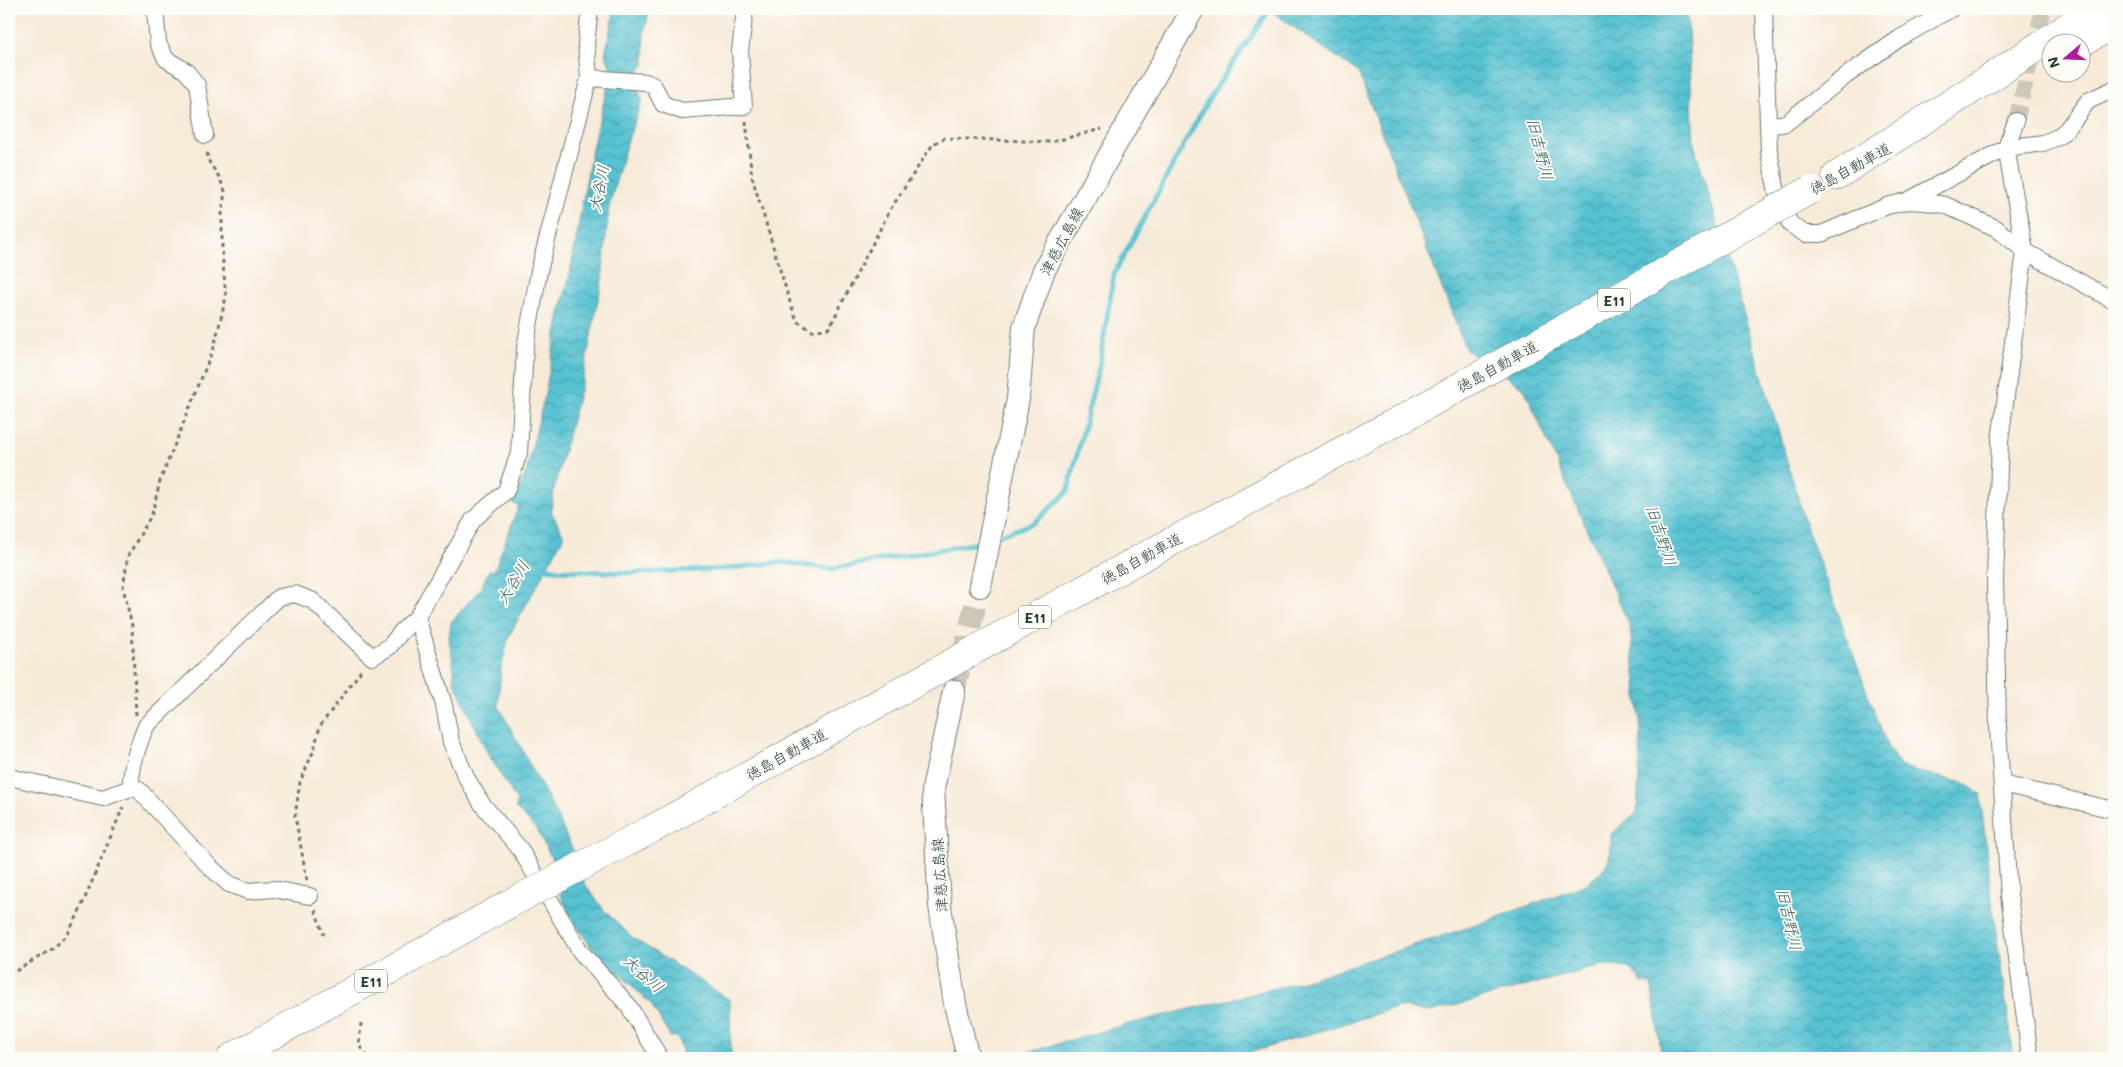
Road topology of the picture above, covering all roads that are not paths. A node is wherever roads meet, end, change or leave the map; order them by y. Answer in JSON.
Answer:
{"nodes":[{"id":1,"x":155,"y":9,"type":"edge"},
{"id":2,"x":590,"y":9,"type":"edge"},
{"id":3,"x":745,"y":9,"type":"edge"},
{"id":4,"x":1193,"y":9,"type":"edge"},
{"id":5,"x":1764,"y":9,"type":"edge"},
{"id":6,"x":1951,"y":9,"type":"edge"},
{"id":7,"x":2094,"y":9,"type":"edge"},
{"id":8,"x":2114,"y":25,"type":"edge"},
{"id":9,"x":2090,"y":38,"type":"edge"},
{"id":10,"x":2114,"y":44,"type":"edge"},
{"id":11,"x":2090,"y":48,"type":"edge"},
{"id":12,"x":2040,"y":65,"type":"edge"},
{"id":13,"x":597,"y":79,"type":"junction"},
{"id":14,"x":2114,"y":89,"type":"edge"},
{"id":15,"x":2016,"y":121,"type":"tunnel mouth"},
{"id":16,"x":1768,"y":126,"type":"junction"},
{"id":17,"x":205,"y":135,"type":"road end"},
{"id":18,"x":2006,"y":148,"type":"junction"},
{"id":19,"x":1836,"y":176,"type":"junction"},
{"id":20,"x":1907,"y":201,"type":"junction"},
{"id":21,"x":2024,"y":251,"type":"junction"},
{"id":22,"x":2114,"y":301,"type":"edge"},
{"id":23,"x":980,"y":586,"type":"tunnel mouth"},
{"id":24,"x":417,"y":617,"type":"junction"},
{"id":25,"x":954,"y":691,"type":"tunnel mouth"},
{"id":26,"x":9,"y":777,"type":"edge"},
{"id":27,"x":2002,"y":784,"type":"junction"},
{"id":28,"x":131,"y":788,"type":"junction"},
{"id":29,"x":2114,"y":810,"type":"edge"},
{"id":30,"x":310,"y":896,"type":"road end"},
{"id":31,"x":232,"y":1058,"type":"edge"},
{"id":32,"x":660,"y":1058,"type":"edge"},
{"id":33,"x":968,"y":1058,"type":"edge"},
{"id":34,"x":2030,"y":1058,"type":"edge"}],
"edges":[{"from":1,"to":17,"type":"street"},
{"from":2,"to":13,"type":"street"},
{"from":3,"to":13,"type":"street"},
{"from":4,"to":23,"type":"main road","name":"津慈広島線"},
{"from":5,"to":16,"type":"street"},
{"from":6,"to":16,"type":"street"},
{"from":7,"to":19,"type":"highway"},
{"from":8,"to":9,"type":"highway"},
{"from":10,"to":11,"type":"highway"},
{"from":12,"to":19,"type":"highway","name":"徳島自動車道","number":"E11"},
{"from":13,"to":24,"type":"street"},
{"from":14,"to":18,"type":"street"},
{"from":15,"to":18,"type":"street"},
{"from":16,"to":20,"type":"street"},
{"from":18,"to":20,"type":"street"},
{"from":18,"to":21,"type":"street"},
{"from":19,"to":31,"type":"highway","name":"徳島自動車道","number":"E11","bridge":true},
{"from":20,"to":21,"type":"street"},
{"from":21,"to":22,"type":"street"},
{"from":21,"to":27,"type":"street"},
{"from":24,"to":28,"type":"street"},
{"from":24,"to":32,"type":"street"},
{"from":25,"to":33,"type":"main road","name":"津慈広島線"},
{"from":26,"to":28,"type":"street"},
{"from":27,"to":29,"type":"street"},
{"from":27,"to":34,"type":"street"},
{"from":28,"to":30,"type":"street"}]}
